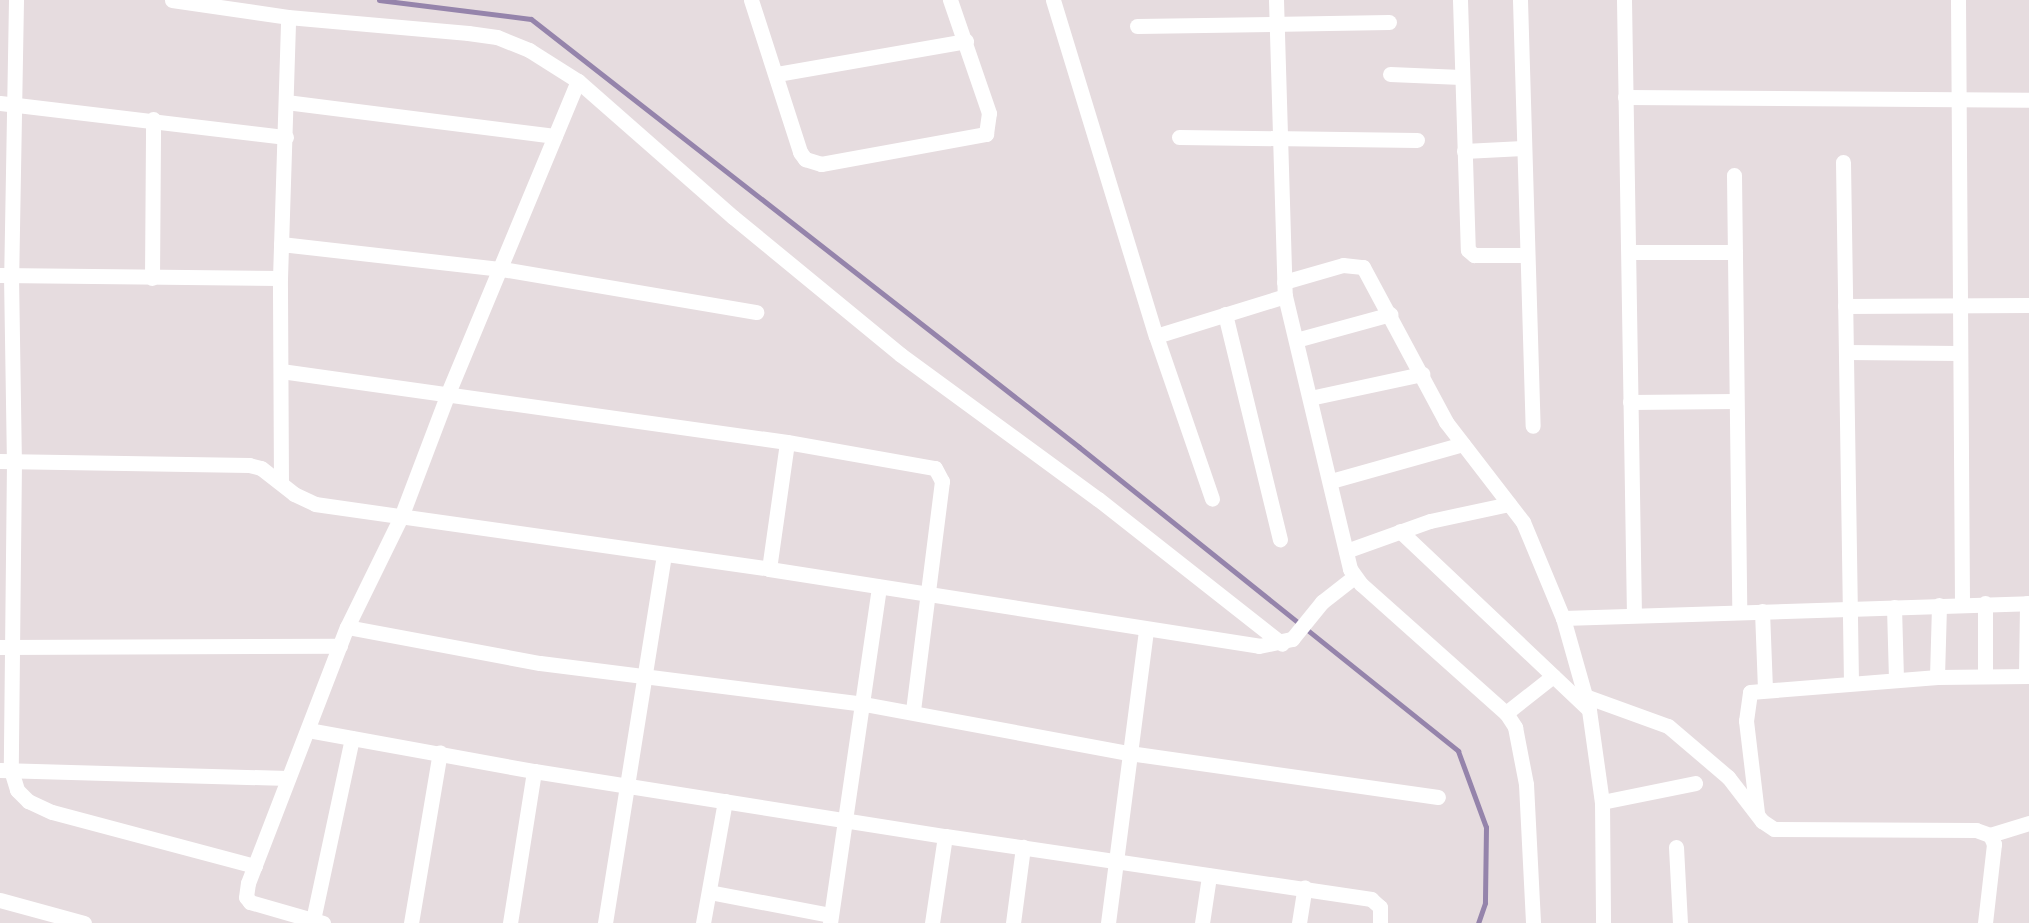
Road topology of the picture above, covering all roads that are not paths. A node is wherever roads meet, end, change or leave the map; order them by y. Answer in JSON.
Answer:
{"nodes":[{"id":1,"x":16,"y":0,"type":"edge"},
{"id":2,"x":172,"y":0,"type":"edge"},
{"id":3,"x":751,"y":0,"type":"edge"},
{"id":4,"x":950,"y":0,"type":"edge"},
{"id":5,"x":1053,"y":0,"type":"edge"},
{"id":6,"x":1276,"y":0,"type":"edge"},
{"id":7,"x":1460,"y":0,"type":"edge"},
{"id":8,"x":1520,"y":0,"type":"edge"},
{"id":9,"x":1624,"y":0,"type":"edge"},
{"id":10,"x":1958,"y":0,"type":"edge"},
{"id":11,"x":288,"y":17,"type":"junction"},
{"id":12,"x":1277,"y":22,"type":"junction"},
{"id":13,"x":1389,"y":22,"type":"dead end"},
{"id":14,"x":1137,"y":26,"type":"dead end"},
{"id":15,"x":966,"y":41,"type":"junction"},
{"id":16,"x":777,"y":74,"type":"junction"},
{"id":17,"x":1390,"y":75,"type":"dead end"},
{"id":18,"x":1461,"y":77,"type":"junction"},
{"id":19,"x":578,"y":81,"type":"junction"},
{"id":20,"x":1625,"y":98,"type":"junction"},
{"id":21,"x":2029,"y":100,"type":"edge"},
{"id":22,"x":286,"y":102,"type":"junction"},
{"id":23,"x":1960,"y":102,"type":"junction"},
{"id":24,"x":6,"y":103,"type":"edge"},
{"id":25,"x":153,"y":119,"type":"junction"},
{"id":26,"x":555,"y":136,"type":"junction"},
{"id":27,"x":286,"y":137,"type":"junction"},
{"id":28,"x":1179,"y":137,"type":"dead end"},
{"id":29,"x":1417,"y":140,"type":"dead end"},
{"id":30,"x":1280,"y":141,"type":"junction"},
{"id":31,"x":1523,"y":148,"type":"junction"},
{"id":32,"x":1464,"y":151,"type":"junction"},
{"id":33,"x":1843,"y":162,"type":"dead end"},
{"id":34,"x":1734,"y":176,"type":"dead end"},
{"id":35,"x":281,"y":244,"type":"junction"},
{"id":36,"x":1629,"y":252,"type":"junction"},
{"id":37,"x":1735,"y":252,"type":"junction"},
{"id":38,"x":1527,"y":255,"type":"junction"},
{"id":39,"x":502,"y":269,"type":"junction"},
{"id":40,"x":5,"y":275,"type":"edge"},
{"id":41,"x":153,"y":278,"type":"junction"},
{"id":42,"x":280,"y":278,"type":"junction"},
{"id":43,"x":1285,"y":289,"type":"junction"},
{"id":44,"x":2029,"y":305,"type":"edge"},
{"id":45,"x":1845,"y":306,"type":"junction"},
{"id":46,"x":1959,"y":308,"type":"junction"},
{"id":47,"x":756,"y":312,"type":"dead end"},
{"id":48,"x":1225,"y":314,"type":"junction"},
{"id":49,"x":1391,"y":314,"type":"junction"},
{"id":50,"x":1156,"y":336,"type":"junction"},
{"id":51,"x":1296,"y":340,"type":"junction"},
{"id":52,"x":1846,"y":352,"type":"junction"},
{"id":53,"x":1960,"y":353,"type":"junction"},
{"id":54,"x":281,"y":371,"type":"junction"},
{"id":55,"x":1422,"y":374,"type":"junction"},
{"id":56,"x":448,"y":393,"type":"junction"},
{"id":57,"x":1310,"y":398,"type":"junction"},
{"id":58,"x":1735,"y":401,"type":"junction"},
{"id":59,"x":1630,"y":402,"type":"junction"},
{"id":60,"x":1533,"y":426,"type":"dead end"},
{"id":61,"x":787,"y":442,"type":"junction"},
{"id":62,"x":1463,"y":444,"type":"junction"},
{"id":63,"x":7,"y":461,"type":"edge"},
{"id":64,"x":1330,"y":482,"type":"junction"},
{"id":65,"x":281,"y":483,"type":"junction"},
{"id":66,"x":1212,"y":499,"type":"dead end"},
{"id":67,"x":1509,"y":504,"type":"junction"},
{"id":68,"x":401,"y":517,"type":"junction"},
{"id":69,"x":1400,"y":531,"type":"junction"},
{"id":70,"x":1280,"y":539,"type":"dead end"},
{"id":71,"x":1346,"y":551,"type":"junction"},
{"id":72,"x":664,"y":555,"type":"junction"},
{"id":73,"x":769,"y":569,"type":"junction"},
{"id":74,"x":1354,"y":577,"type":"junction"},
{"id":75,"x":879,"y":587,"type":"junction"},
{"id":76,"x":929,"y":594,"type":"junction"},
{"id":77,"x":1985,"y":603,"type":"junction"},
{"id":78,"x":2028,"y":603,"type":"edge"},
{"id":79,"x":1962,"y":604,"type":"junction"},
{"id":80,"x":1939,"y":605,"type":"junction"},
{"id":81,"x":1894,"y":607,"type":"junction"},
{"id":82,"x":1850,"y":609,"type":"junction"},
{"id":83,"x":1739,"y":611,"type":"junction"},
{"id":84,"x":1762,"y":611,"type":"junction"},
{"id":85,"x":1634,"y":614,"type":"junction"},
{"id":86,"x":1563,"y":618,"type":"junction"},
{"id":87,"x":347,"y":627,"type":"junction"},
{"id":88,"x":1146,"y":630,"type":"junction"},
{"id":89,"x":1287,"y":641,"type":"junction"},
{"id":90,"x":340,"y":646,"type":"junction"},
{"id":91,"x":6,"y":647,"type":"edge"},
{"id":92,"x":644,"y":676,"type":"junction"},
{"id":93,"x":1553,"y":676,"type":"junction"},
{"id":94,"x":1984,"y":676,"type":"junction"},
{"id":95,"x":2027,"y":676,"type":"edge"},
{"id":96,"x":1937,"y":677,"type":"junction"},
{"id":97,"x":1896,"y":679,"type":"junction"},
{"id":98,"x":1851,"y":683,"type":"junction"},
{"id":99,"x":1765,"y":688,"type":"junction"},
{"id":100,"x":1587,"y":703,"type":"junction"},
{"id":101,"x":864,"y":704,"type":"junction"},
{"id":102,"x":913,"y":712,"type":"junction"},
{"id":103,"x":1506,"y":713,"type":"junction"},
{"id":104,"x":308,"y":730,"type":"junction"},
{"id":105,"x":352,"y":738,"type":"junction"},
{"id":106,"x":440,"y":752,"type":"junction"},
{"id":107,"x":1129,"y":753,"type":"junction"},
{"id":108,"x":6,"y":770,"type":"edge"},
{"id":109,"x":534,"y":771,"type":"junction"},
{"id":110,"x":288,"y":778,"type":"junction"},
{"id":111,"x":1695,"y":783,"type":"dead end"},
{"id":112,"x":627,"y":784,"type":"junction"},
{"id":113,"x":1438,"y":797,"type":"dead end"},
{"id":114,"x":725,"y":801,"type":"junction"},
{"id":115,"x":1602,"y":802,"type":"junction"},
{"id":116,"x":1757,"y":815,"type":"junction"},
{"id":117,"x":848,"y":818,"type":"junction"},
{"id":118,"x":2029,"y":823,"type":"edge"},
{"id":119,"x":1990,"y":835,"type":"junction"},
{"id":120,"x":945,"y":836,"type":"junction"},
{"id":121,"x":1023,"y":847,"type":"junction"},
{"id":122,"x":1676,"y":847,"type":"dead end"},
{"id":123,"x":1118,"y":861,"type":"junction"},
{"id":124,"x":255,"y":866,"type":"junction"},
{"id":125,"x":1209,"y":876,"type":"junction"},
{"id":126,"x":1305,"y":887,"type":"junction"},
{"id":127,"x":709,"y":892,"type":"junction"},
{"id":128,"x":0,"y":900,"type":"edge"},
{"id":129,"x":831,"y":919,"type":"edge"},
{"id":130,"x":318,"y":922,"type":"edge"},
{"id":131,"x":84,"y":923,"type":"edge"},
{"id":132,"x":411,"y":923,"type":"edge"},
{"id":133,"x":510,"y":923,"type":"edge"},
{"id":134,"x":605,"y":923,"type":"edge"},
{"id":135,"x":703,"y":923,"type":"edge"},
{"id":136,"x":932,"y":923,"type":"edge"},
{"id":137,"x":1013,"y":923,"type":"edge"},
{"id":138,"x":1108,"y":923,"type":"edge"},
{"id":139,"x":1202,"y":923,"type":"edge"},
{"id":140,"x":1299,"y":923,"type":"edge"},
{"id":141,"x":1380,"y":923,"type":"edge"},
{"id":142,"x":1533,"y":923,"type":"edge"},
{"id":143,"x":1603,"y":923,"type":"edge"},
{"id":144,"x":1680,"y":923,"type":"edge"},
{"id":145,"x":1985,"y":923,"type":"edge"}],
"edges":[{"from":1,"to":24,"type":"street"},
{"from":2,"to":11,"type":"street"},
{"from":3,"to":16,"type":"street"},
{"from":4,"to":15,"type":"street"},
{"from":5,"to":50,"type":"street"},
{"from":6,"to":12,"type":"street"},
{"from":7,"to":18,"type":"street"},
{"from":8,"to":31,"type":"street"},
{"from":9,"to":20,"type":"street"},
{"from":10,"to":23,"type":"street"},
{"from":11,"to":19,"type":"street"},
{"from":11,"to":22,"type":"street"},
{"from":12,"to":13,"type":"street"},
{"from":12,"to":14,"type":"street"},
{"from":12,"to":30,"type":"street"},
{"from":15,"to":16,"type":"street"},
{"from":15,"to":16,"type":"street"},
{"from":17,"to":18,"type":"street"},
{"from":18,"to":32,"type":"street"},
{"from":19,"to":26,"type":"street"},
{"from":19,"to":89,"type":"street"},
{"from":20,"to":23,"type":"street"},
{"from":20,"to":36,"type":"street"},
{"from":21,"to":23,"type":"street"},
{"from":22,"to":26,"type":"street"},
{"from":22,"to":27,"type":"street"},
{"from":23,"to":46,"type":"street"},
{"from":24,"to":25,"type":"street"},
{"from":24,"to":40,"type":"street"},
{"from":25,"to":27,"type":"street"},
{"from":25,"to":41,"type":"street"},
{"from":26,"to":39,"type":"street"},
{"from":27,"to":35,"type":"street"},
{"from":28,"to":30,"type":"street"},
{"from":29,"to":30,"type":"street"},
{"from":30,"to":43,"type":"street"},
{"from":31,"to":32,"type":"street"},
{"from":31,"to":38,"type":"street"},
{"from":32,"to":38,"type":"street"},
{"from":33,"to":45,"type":"street"},
{"from":34,"to":37,"type":"street"},
{"from":35,"to":39,"type":"street"},
{"from":35,"to":42,"type":"street"},
{"from":36,"to":37,"type":"street"},
{"from":36,"to":59,"type":"street"},
{"from":37,"to":58,"type":"street"},
{"from":38,"to":60,"type":"street"},
{"from":39,"to":47,"type":"street"},
{"from":39,"to":56,"type":"street"},
{"from":40,"to":41,"type":"street"},
{"from":40,"to":63,"type":"street"},
{"from":41,"to":42,"type":"street"},
{"from":42,"to":54,"type":"street"},
{"from":43,"to":48,"type":"street"},
{"from":43,"to":49,"type":"street"},
{"from":43,"to":51,"type":"street"},
{"from":44,"to":46,"type":"street"},
{"from":45,"to":46,"type":"street"},
{"from":45,"to":52,"type":"street"},
{"from":46,"to":53,"type":"street"},
{"from":48,"to":50,"type":"street"},
{"from":48,"to":70,"type":"street"},
{"from":49,"to":51,"type":"street"},
{"from":49,"to":55,"type":"street"},
{"from":50,"to":66,"type":"street"},
{"from":51,"to":57,"type":"street"},
{"from":52,"to":53,"type":"street"},
{"from":52,"to":82,"type":"street"},
{"from":53,"to":79,"type":"street"},
{"from":54,"to":56,"type":"street"},
{"from":54,"to":65,"type":"street"},
{"from":55,"to":57,"type":"street"},
{"from":55,"to":62,"type":"street"},
{"from":56,"to":61,"type":"street"},
{"from":56,"to":68,"type":"street"},
{"from":57,"to":64,"type":"street"},
{"from":58,"to":59,"type":"street"},
{"from":58,"to":83,"type":"street"},
{"from":59,"to":85,"type":"street"},
{"from":61,"to":73,"type":"street"},
{"from":61,"to":76,"type":"street"},
{"from":62,"to":64,"type":"street"},
{"from":62,"to":67,"type":"street"},
{"from":63,"to":65,"type":"street"},
{"from":63,"to":91,"type":"street"},
{"from":64,"to":71,"type":"street"},
{"from":65,"to":68,"type":"street"},
{"from":67,"to":69,"type":"street"},
{"from":67,"to":86,"type":"street"},
{"from":68,"to":72,"type":"street"},
{"from":68,"to":87,"type":"street"},
{"from":69,"to":71,"type":"street"},
{"from":69,"to":93,"type":"street"},
{"from":71,"to":74,"type":"street"},
{"from":72,"to":73,"type":"street"},
{"from":72,"to":92,"type":"street"},
{"from":73,"to":75,"type":"street"},
{"from":74,"to":89,"type":"street"},
{"from":74,"to":103,"type":"street"},
{"from":75,"to":76,"type":"street"},
{"from":75,"to":101,"type":"street"},
{"from":76,"to":88,"type":"street"},
{"from":76,"to":102,"type":"street"},
{"from":77,"to":78,"type":"street"},
{"from":77,"to":79,"type":"street"},
{"from":77,"to":94,"type":"street"},
{"from":78,"to":95,"type":"street"},
{"from":79,"to":80,"type":"street"},
{"from":80,"to":81,"type":"street"},
{"from":80,"to":96,"type":"street"},
{"from":81,"to":82,"type":"street"},
{"from":81,"to":97,"type":"street"},
{"from":82,"to":84,"type":"street"},
{"from":82,"to":98,"type":"street"},
{"from":83,"to":84,"type":"street"},
{"from":83,"to":85,"type":"street"},
{"from":84,"to":99,"type":"street"},
{"from":85,"to":86,"type":"street"},
{"from":86,"to":100,"type":"street"},
{"from":87,"to":90,"type":"street"},
{"from":87,"to":92,"type":"street"},
{"from":88,"to":89,"type":"street"},
{"from":88,"to":107,"type":"street"},
{"from":90,"to":91,"type":"street"},
{"from":90,"to":104,"type":"street"},
{"from":91,"to":108,"type":"street"},
{"from":92,"to":101,"type":"street"},
{"from":92,"to":112,"type":"street"},
{"from":93,"to":100,"type":"street"},
{"from":93,"to":103,"type":"street"},
{"from":94,"to":95,"type":"street"},
{"from":94,"to":96,"type":"street"},
{"from":96,"to":97,"type":"street"},
{"from":97,"to":98,"type":"street"},
{"from":98,"to":99,"type":"street"},
{"from":99,"to":116,"type":"street"},
{"from":100,"to":115,"type":"street"},
{"from":100,"to":116,"type":"street"},
{"from":101,"to":102,"type":"street"},
{"from":101,"to":117,"type":"street"},
{"from":102,"to":107,"type":"street"},
{"from":103,"to":142,"type":"street"},
{"from":104,"to":105,"type":"street"},
{"from":104,"to":110,"type":"street"},
{"from":105,"to":106,"type":"street"},
{"from":105,"to":130,"type":"street"},
{"from":106,"to":109,"type":"street"},
{"from":106,"to":132,"type":"street"},
{"from":107,"to":113,"type":"street"},
{"from":107,"to":123,"type":"street"},
{"from":108,"to":110,"type":"street"},
{"from":108,"to":124,"type":"street"},
{"from":109,"to":112,"type":"street"},
{"from":109,"to":133,"type":"street"},
{"from":110,"to":124,"type":"street"},
{"from":111,"to":115,"type":"street"},
{"from":112,"to":114,"type":"street"},
{"from":112,"to":134,"type":"street"},
{"from":114,"to":117,"type":"street"},
{"from":114,"to":127,"type":"street"},
{"from":115,"to":143,"type":"street"},
{"from":116,"to":119,"type":"street"},
{"from":117,"to":120,"type":"street"},
{"from":117,"to":129,"type":"street"},
{"from":118,"to":119,"type":"street"},
{"from":119,"to":145,"type":"street"},
{"from":120,"to":121,"type":"street"},
{"from":120,"to":136,"type":"street"},
{"from":121,"to":123,"type":"street"},
{"from":121,"to":137,"type":"street"},
{"from":122,"to":144,"type":"street"},
{"from":123,"to":125,"type":"street"},
{"from":123,"to":138,"type":"street"},
{"from":124,"to":130,"type":"street"},
{"from":125,"to":126,"type":"street"},
{"from":125,"to":139,"type":"street"},
{"from":126,"to":140,"type":"street"},
{"from":126,"to":141,"type":"street"},
{"from":127,"to":129,"type":"street"},
{"from":127,"to":135,"type":"street"},
{"from":128,"to":131,"type":"street"}]}
